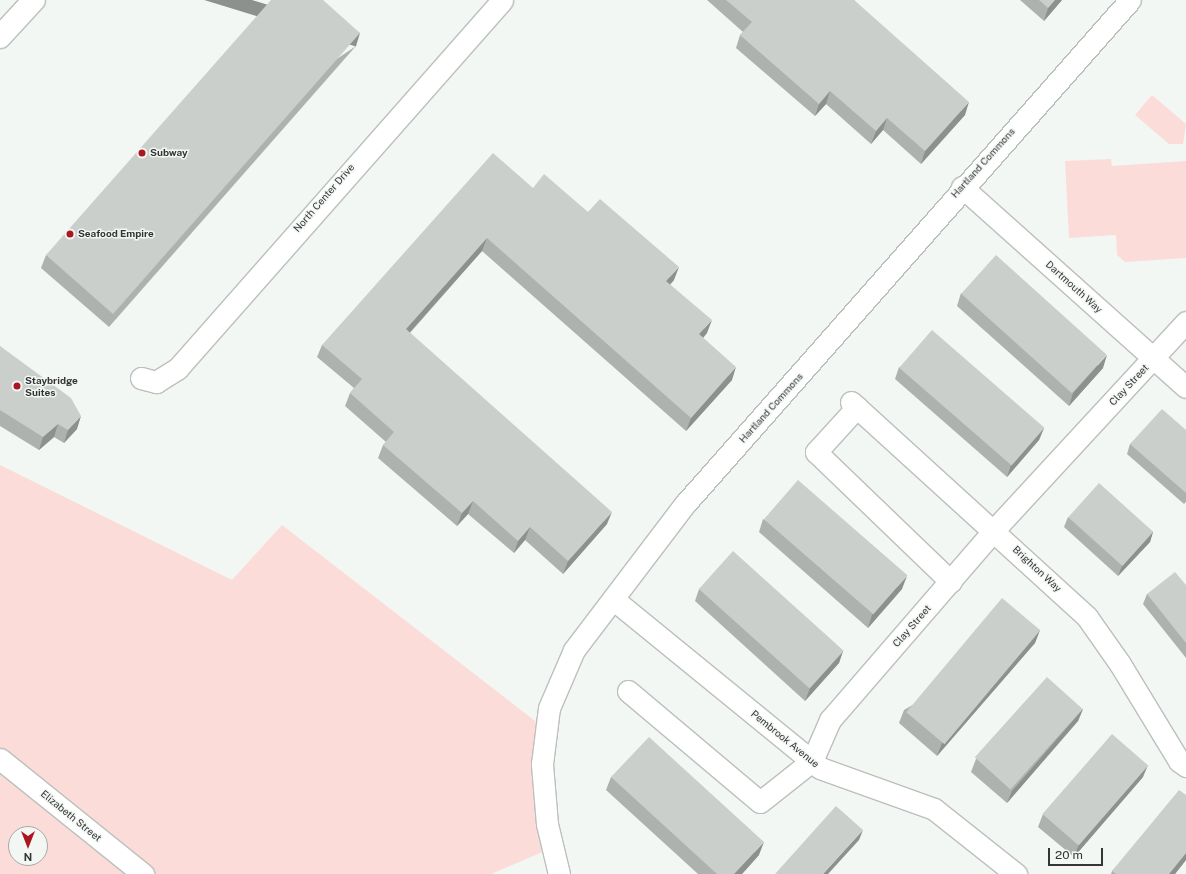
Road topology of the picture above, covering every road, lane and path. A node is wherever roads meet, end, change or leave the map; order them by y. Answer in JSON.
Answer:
{"nodes":[{"id":1,"x":34,"y":0,"type":"edge"},
{"id":2,"x":502,"y":0,"type":"edge"},
{"id":3,"x":1130,"y":0,"type":"edge"},
{"id":4,"x":0,"y":37,"type":"edge"},
{"id":5,"x":962,"y":187,"type":"junction"},
{"id":6,"x":1186,"y":322,"type":"edge"},
{"id":7,"x":1154,"y":358,"type":"junction"},
{"id":8,"x":141,"y":378,"type":"dead end"},
{"id":9,"x":1186,"y":387,"type":"edge"},
{"id":10,"x":994,"y":530,"type":"junction"},
{"id":11,"x":951,"y":582,"type":"junction"},
{"id":12,"x":613,"y":599,"type":"junction"},
{"id":13,"x":628,"y":691,"type":"dead end"},
{"id":14,"x":0,"y":759,"type":"edge"},
{"id":15,"x":812,"y":761,"type":"junction"},
{"id":16,"x":1186,"y":766,"type":"edge"},
{"id":17,"x":143,"y":874,"type":"edge"},
{"id":18,"x":559,"y":874,"type":"edge"},
{"id":19,"x":1016,"y":874,"type":"edge"}],
"edges":[{"from":1,"to":4,"type":"highway"},
{"from":2,"to":8,"type":"street","name":"North Center Drive"},
{"from":3,"to":5,"type":"street","name":"Hartland Commons"},
{"from":5,"to":7,"type":"street","name":"Dartmouth Way"},
{"from":5,"to":12,"type":"street","name":"Hartland Commons"},
{"from":6,"to":7,"type":"street","name":"Clay Street"},
{"from":7,"to":9,"type":"street","name":"Dartmouth Way"},
{"from":7,"to":10,"type":"street","name":"Clay Street"},
{"from":10,"to":11,"type":"street","name":"Clay Street"},
{"from":10,"to":11,"type":"street","name":"Brighton Way"},
{"from":10,"to":16,"type":"street","name":"Brighton Way"},
{"from":11,"to":15,"type":"street","name":"Clay Street"},
{"from":12,"to":15,"type":"street","name":"Pembrook Avenue"},
{"from":12,"to":18,"type":"street","name":"Hartland Commons"},
{"from":13,"to":15,"type":"street","name":"Clay Street"},
{"from":14,"to":17,"type":"street","name":"Elizabeth Street"},
{"from":15,"to":19,"type":"street","name":"Pembrook Avenue"}]}
